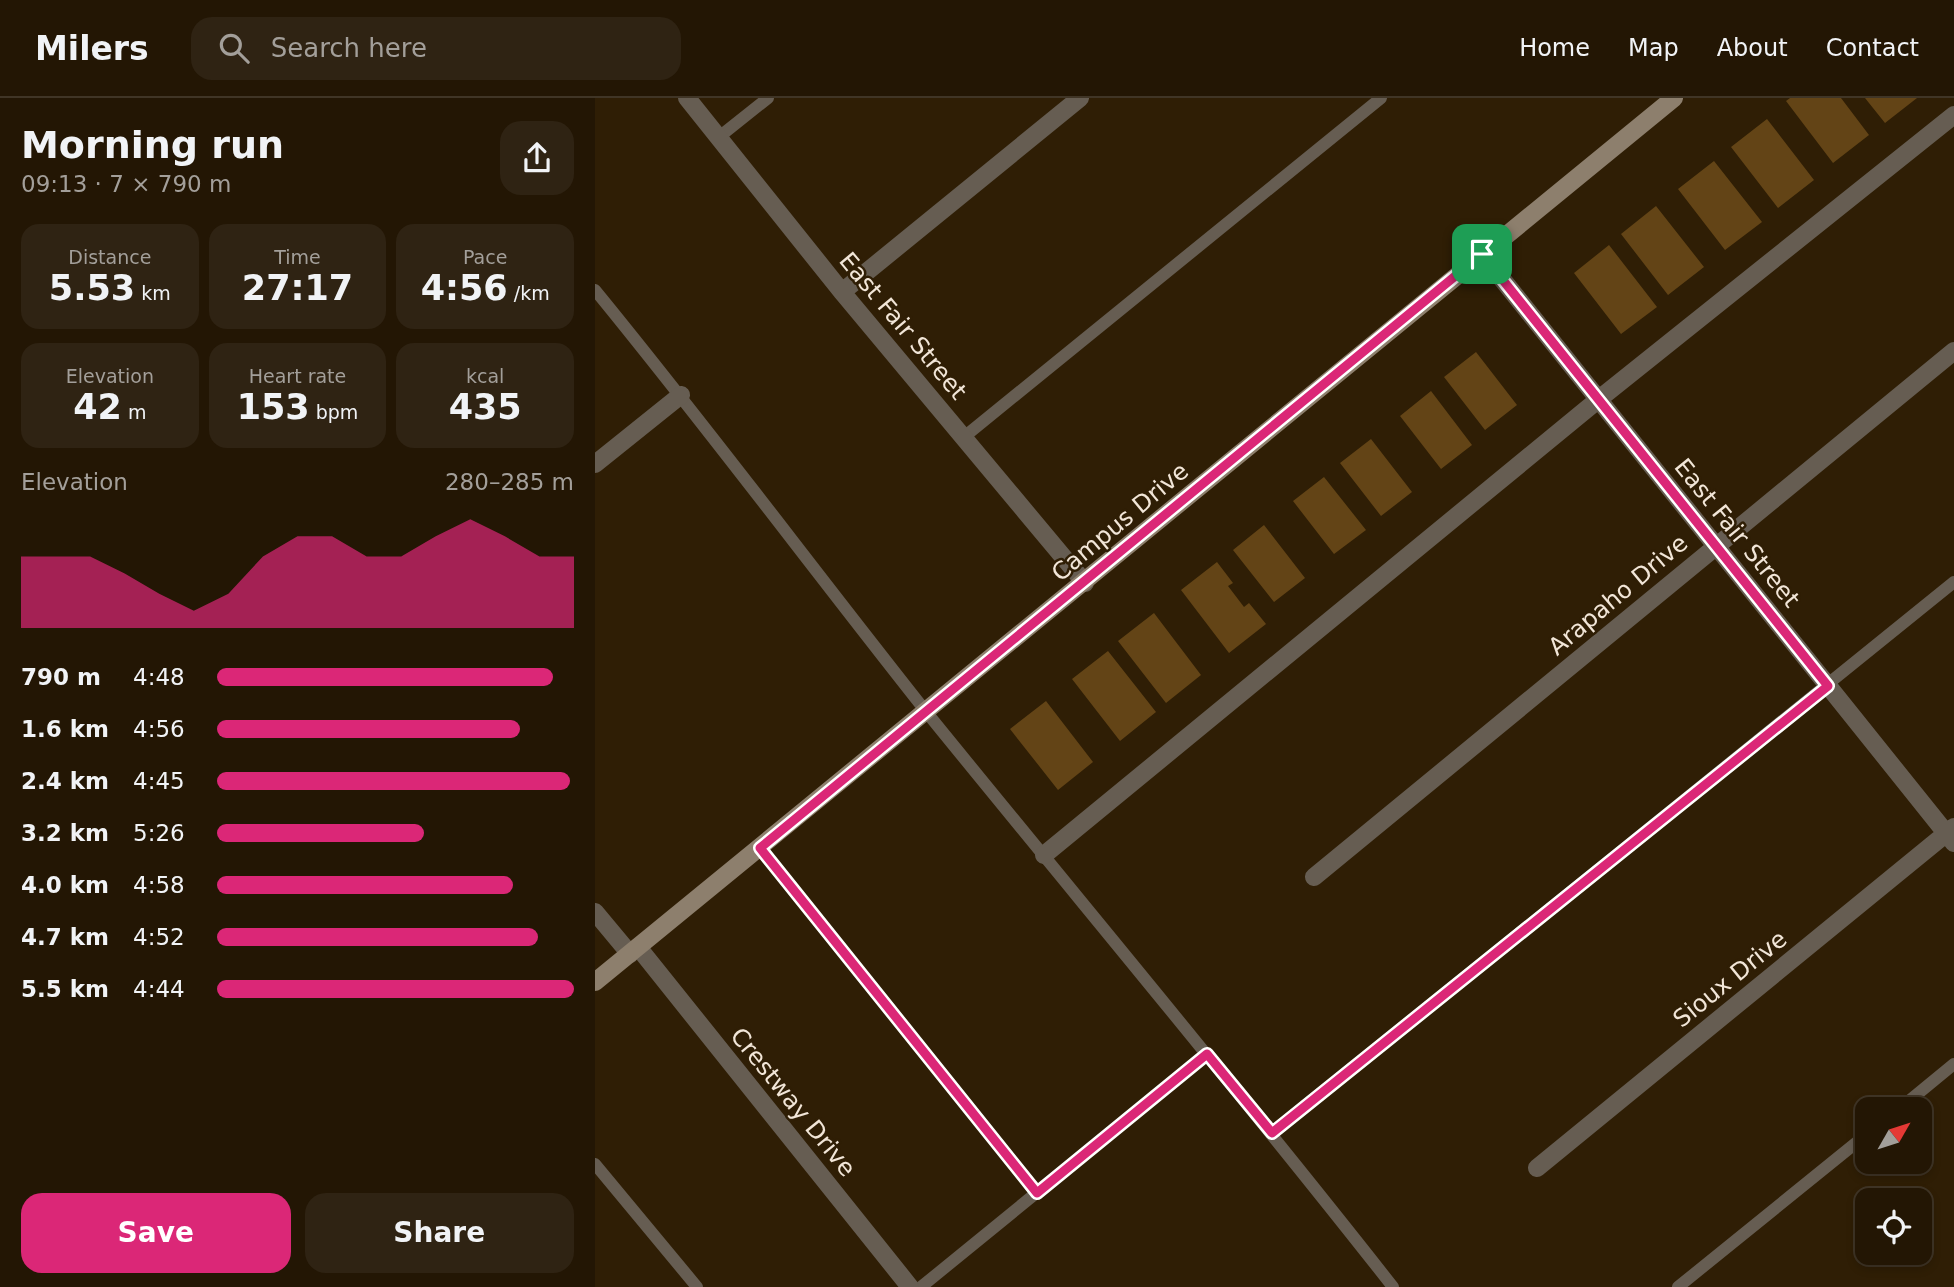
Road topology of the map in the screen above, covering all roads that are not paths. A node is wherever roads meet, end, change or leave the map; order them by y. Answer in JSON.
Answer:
{"nodes":[{"id":1,"x":687,"y":98,"type":"edge"},
{"id":2,"x":768,"y":98,"type":"edge"},
{"id":3,"x":1080,"y":98,"type":"edge"},
{"id":4,"x":1381,"y":98,"type":"edge"},
{"id":5,"x":1674,"y":98,"type":"edge"},
{"id":6,"x":1954,"y":116,"type":"edge"},
{"id":7,"x":719,"y":137,"type":"junction"},
{"id":8,"x":1482,"y":254,"type":"junction"},
{"id":9,"x":595,"y":290,"type":"edge"},
{"id":10,"x":842,"y":292,"type":"junction"},
{"id":11,"x":1954,"y":351,"type":"edge"},
{"id":12,"x":681,"y":395,"type":"junction"},
{"id":13,"x":1599,"y":399,"type":"junction"},
{"id":14,"x":964,"y":437,"type":"junction"},
{"id":15,"x":595,"y":464,"type":"edge"},
{"id":16,"x":1716,"y":545,"type":"junction"},
{"id":17,"x":1954,"y":582,"type":"edge"},
{"id":18,"x":1085,"y":583,"type":"junction"},
{"id":19,"x":1828,"y":686,"type":"junction"},
{"id":20,"x":927,"y":712,"type":"junction"},
{"id":21,"x":1951,"y":834,"type":"edge"},
{"id":22,"x":760,"y":848,"type":"junction"},
{"id":23,"x":1044,"y":855,"type":"junction"},
{"id":24,"x":1314,"y":877,"type":"dead end"},
{"id":25,"x":595,"y":912,"type":"edge"},
{"id":26,"x":634,"y":951,"type":"junction"},
{"id":27,"x":595,"y":982,"type":"edge"},
{"id":28,"x":1207,"y":1054,"type":"junction"},
{"id":29,"x":1954,"y":1064,"type":"edge"},
{"id":30,"x":1914,"y":1097,"type":"edge"},
{"id":31,"x":1272,"y":1133,"type":"junction"},
{"id":32,"x":1855,"y":1144,"type":"edge"},
{"id":33,"x":595,"y":1164,"type":"edge"},
{"id":34,"x":1537,"y":1168,"type":"dead end"},
{"id":35,"x":1037,"y":1193,"type":"junction"},
{"id":36,"x":697,"y":1287,"type":"edge"},
{"id":37,"x":910,"y":1287,"type":"edge"},
{"id":38,"x":921,"y":1287,"type":"edge"},
{"id":39,"x":1393,"y":1287,"type":"edge"},
{"id":40,"x":1678,"y":1287,"type":"edge"}],
"edges":[{"from":1,"to":7,"type":"street","name":"East Fair Street"},
{"from":2,"to":7,"type":"lane"},
{"from":3,"to":10,"type":"street"},
{"from":4,"to":14,"type":"lane"},
{"from":5,"to":8,"type":"main road","name":"Campus Drive"},
{"from":6,"to":13,"type":"street"},
{"from":7,"to":10,"type":"street","name":"East Fair Street"},
{"from":8,"to":13,"type":"street","name":"East Fair Street"},
{"from":8,"to":18,"type":"main road","name":"Campus Drive"},
{"from":9,"to":12,"type":"lane"},
{"from":10,"to":14,"type":"street","name":"East Fair Street"},
{"from":11,"to":16,"type":"street","name":"Arapaho Drive"},
{"from":12,"to":15,"type":"street"},
{"from":12,"to":20,"type":"lane"},
{"from":13,"to":16,"type":"street","name":"East Fair Street"},
{"from":13,"to":23,"type":"street"},
{"from":14,"to":18,"type":"street","name":"East Fair Street"},
{"from":16,"to":19,"type":"street","name":"East Fair Street"},
{"from":16,"to":24,"type":"street","name":"Arapaho Drive"},
{"from":17,"to":19,"type":"lane"},
{"from":18,"to":20,"type":"main road","name":"Campus Drive"},
{"from":19,"to":21,"type":"street","name":"East Fair Street"},
{"from":19,"to":31,"type":"lane"},
{"from":20,"to":22,"type":"main road","name":"Campus Drive"},
{"from":20,"to":23,"type":"lane"},
{"from":21,"to":34,"type":"street","name":"Sioux Drive"},
{"from":22,"to":26,"type":"main road","name":"Campus Drive"},
{"from":22,"to":35,"type":"lane"},
{"from":23,"to":28,"type":"lane"},
{"from":25,"to":26,"type":"street","name":"Crestway Drive"},
{"from":26,"to":27,"type":"main road","name":"Campus Drive"},
{"from":26,"to":37,"type":"street","name":"Crestway Drive"},
{"from":28,"to":31,"type":"lane"},
{"from":28,"to":35,"type":"lane"},
{"from":29,"to":30,"type":"lane"},
{"from":31,"to":39,"type":"lane"},
{"from":32,"to":40,"type":"lane"},
{"from":33,"to":36,"type":"lane"},
{"from":35,"to":38,"type":"lane"}]}
